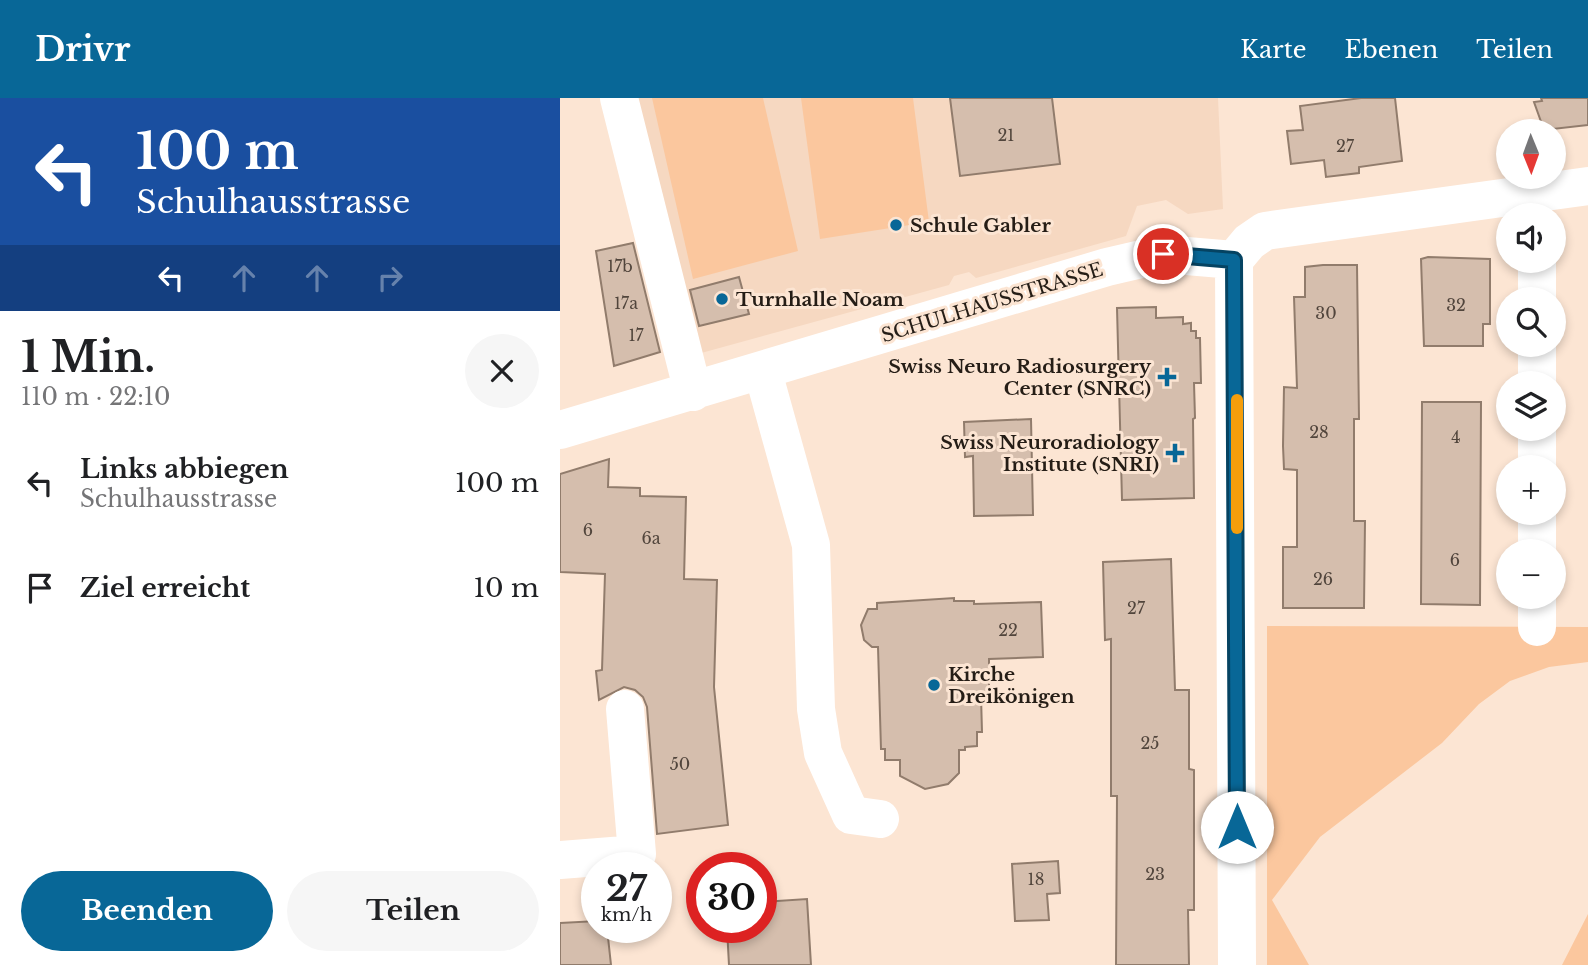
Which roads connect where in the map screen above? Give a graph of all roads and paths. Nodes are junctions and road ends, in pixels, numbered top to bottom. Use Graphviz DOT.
graph roads {
  1 [pos="620,98"];
  2 [pos="1588,186"];
  3 [pos="1540,203"];
  4 [pos="1496,208"];
  5 [pos="1234,260"];
  6 [pos="763,372"];
  7 [pos="693,392"];
  8 [pos="560,430"];
  9 [pos="625,709"];
  10 [pos="880,819"];
  11 [pos="560,860"];
  12 [pos="1237,965"];
  1 -- 7 [label="street"];
  2 -- 3 [label="street"];
  4 -- 5 [label="street"];
  5 -- 6 [label="street, SCHULHAUSSTRASSE"];
  5 -- 12 [label="street"];
  6 -- 7 [label="street, SCHULHAUSSTRASSE"];
  6 -- 10 [label="street"];
  7 -- 8 [label="street, SCHULHAUSSTRASSE"];
  9 -- 11 [label="street"];
}
